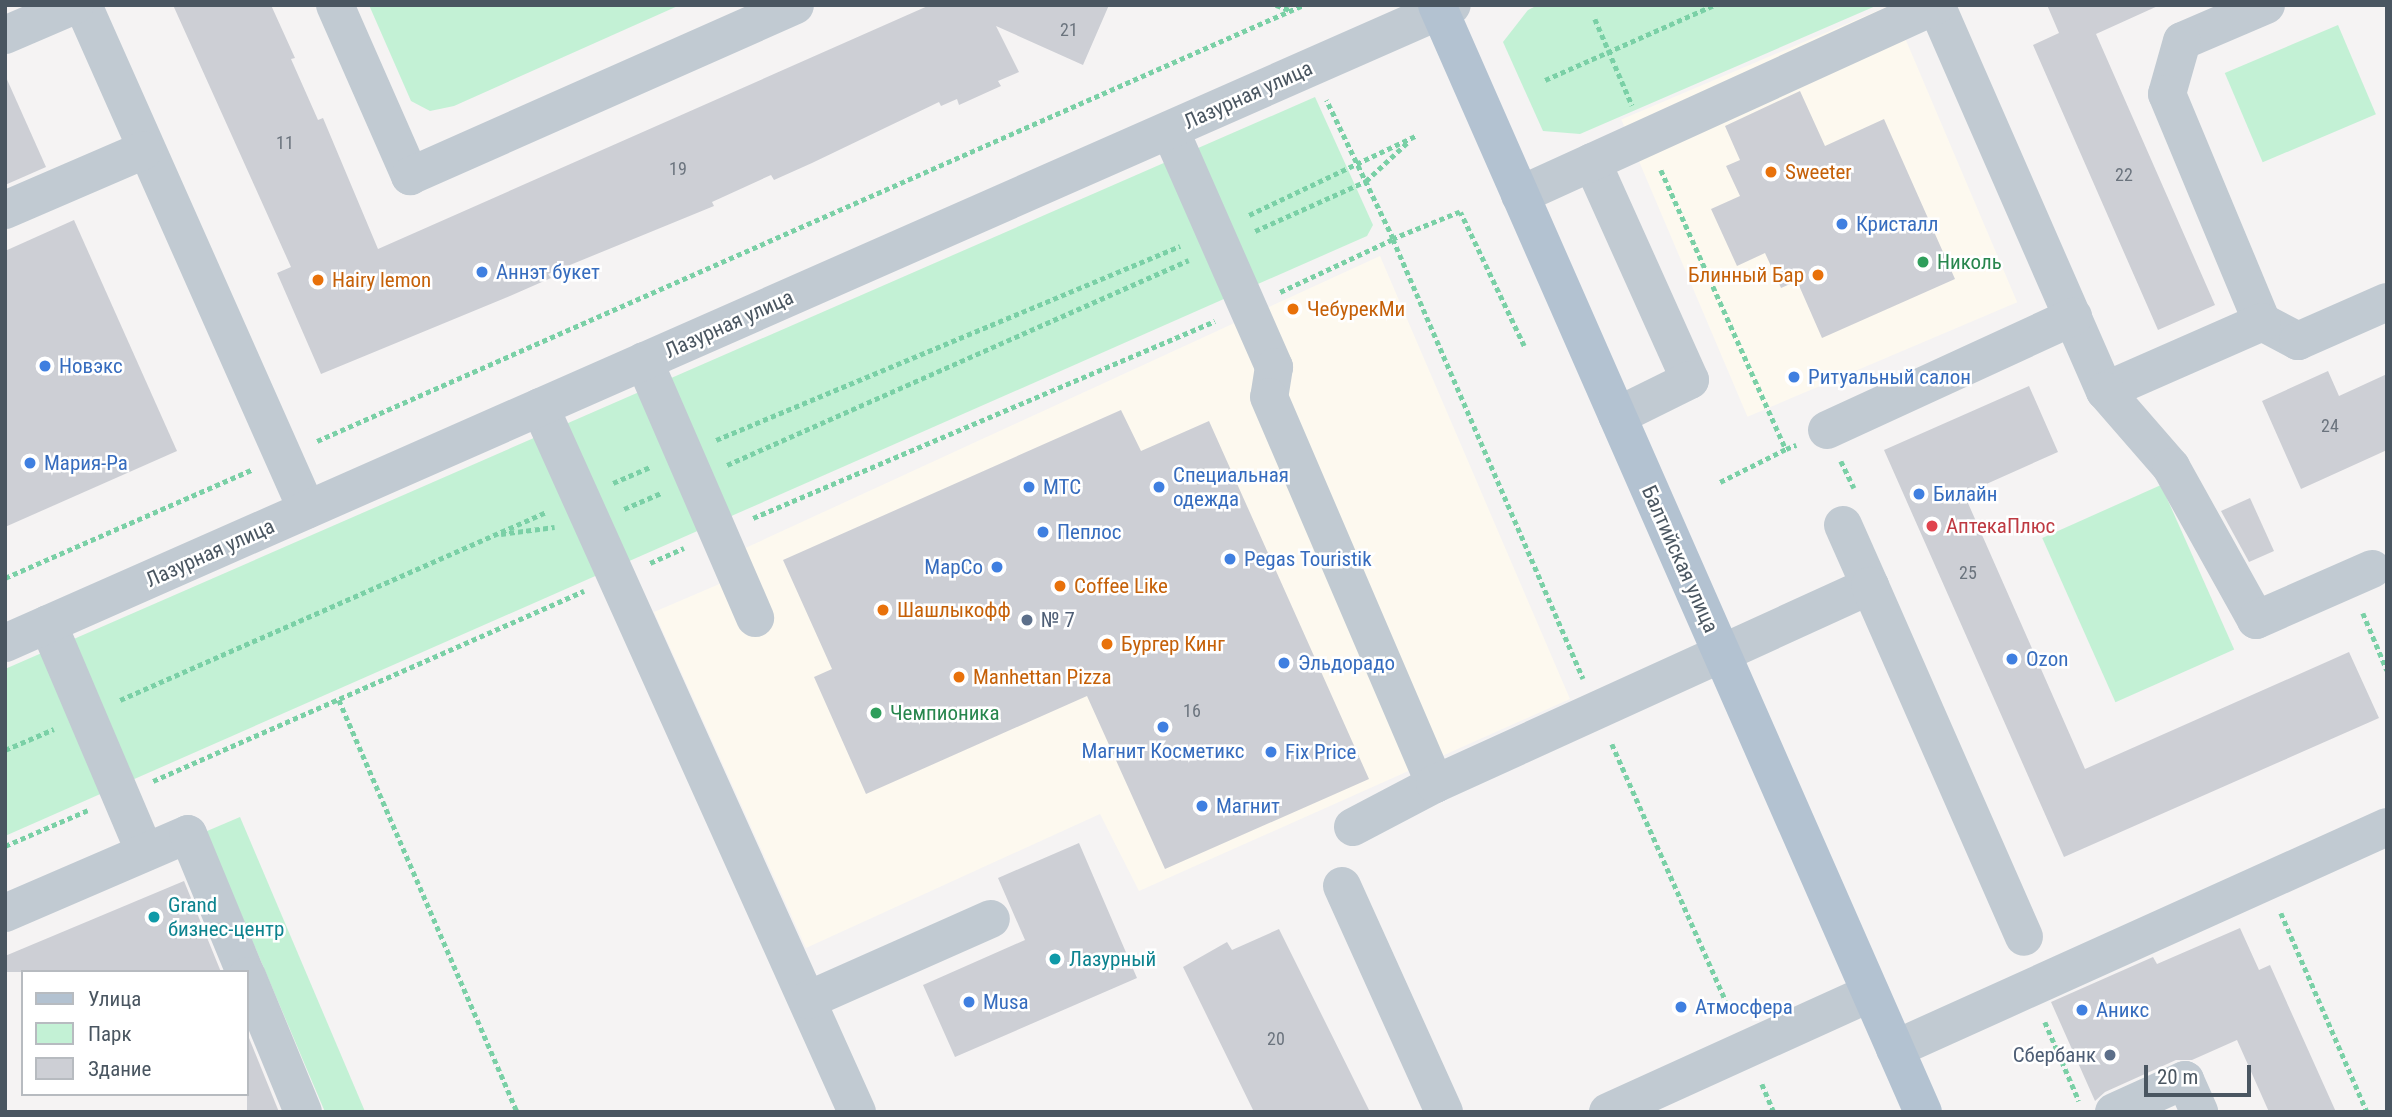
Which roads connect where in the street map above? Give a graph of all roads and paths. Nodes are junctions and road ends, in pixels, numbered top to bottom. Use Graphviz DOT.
graph roads {
  1 [pos="75,5"];
  2 [pos="83,5"];
  3 [pos="335,5"];
  4 [pos="795,5"];
  5 [pos="1276,5"];
  6 [pos="1303,5"];
  7 [pos="1714,5"];
  8 [pos="2266,5"];
  9 [pos="1937,6"];
  10 [pos="1443,7"];
  11 [pos="1290,8"];
  12 [pos="1595,19"];
  13 [pos="5,35"];
  14 [pos="1608,52"];
  15 [pos="1545,80"];
  16 [pos="1322,92"];
  17 [pos="1170,130"];
  18 [pos="1647,138"];
  19 [pos="144,150"];
  20 [pos="1592,162"];
  21 [pos="1359,164"];
  22 [pos="1366,181"];
  23 [pos="1520,195"];
  24 [pos="5,210"];
  25 [pos="1219,238"];
  26 [pos="1392,239"];
  27 [pos="2387,302"];
  28 [pos="1248,307"];
  29 [pos="2073,317"];
  30 [pos="2262,321"];
  31 [pos="1524,346"];
  32 [pos="644,362"];
  33 [pos="2105,391"];
  34 [pos="540,407"];
  35 [pos="1618,416"];
  36 [pos="1827,430"];
  37 [pos="1786,449"];
  38 [pos="284,456"];
  39 [pos="690,466"];
  40 [pos="1720,481"];
  41 [pos="307,510"];
  42 [pos="586,510"];
  43 [pos="1843,525"];
  44 [pos="719,533"];
  45 [pos="494,535"];
  46 [pos="2361,575"];
  47 [pos="5,578"];
  48 [pos="615,578"];
  49 [pos="1870,586"];
  50 [pos="755,618"];
  51 [pos="48,624"];
  52 [pos="5,643"];
  53 [pos="1721,654"];
  54 [pos="2387,670"];
  55 [pos="339,700"];
  56 [pos="86,714"];
  57 [pos="5,750"];
  58 [pos="1435,784"];
  59 [pos="121,795"];
  60 [pos="1353,827"];
  61 [pos="2387,827"];
  62 [pos="5,846"];
  63 [pos="145,852"];
  64 [pos="2267,882"];
  65 [pos="1342,886"];
  66 [pos="5,913"];
  67 [pos="991,919"];
  68 [pos="2024,937"];
  69 [pos="244,970"];
  70 [pos="248,979"];
  71 [pos="2041,984"];
  72 [pos="1870,993"];
  73 [pos="808,1000"];
  74 [pos="1895,1049"];
  75 [pos="303,1112"];
  76 [pos="517,1112"];
  77 [pos="857,1112"];
  78 [pos="1444,1112"];
  79 [pos="1608,1112"];
  80 [pos="1923,1112"];
  81 [pos="2083,1112"];
  82 [pos="2114,1112"];
  83 [pos="2199,1112"];
  84 [pos="2367,1112"];
  1 -- 13 [label="street"];
  2 -- 19 [label="street"];
  3 -- 4 [label="street"];
  5 -- 11 [label="path"];
  6 -- 11 [label="path"];
  7 -- 14 [label="path"];
  8 -- 30 [label="street"];
  9 -- 18 [label="street"];
  9 -- 29 [label="street"];
  10 -- 17 [label="street, Лазурная улица"];
  10 -- 23 [label="main road, Балтийская улица"];
  11 -- 38 [label="path"];
  12 -- 14 [label="path"];
  14 -- 15 [label="path"];
  14 -- 18 [label="path"];
  16 -- 21 [label="path"];
  17 -- 25 [label="street"];
  17 -- 32 [label="street, Лазурная улица"];
  18 -- 20 [label="street"];
  18 -- 37 [label="path"];
  19 -- 24 [label="street"];
  19 -- 38 [label="street"];
  20 -- 23 [label="street"];
  20 -- 35 [label="street"];
  21 -- 22 [label="path"];
  21 -- 22 [label="path"];
  21 -- 25 [label="path"];
  22 -- 25 [label="path"];
  22 -- 26 [label="path"];
  23 -- 35 [label="main road, Балтийская улица"];
  25 -- 28 [label="street"];
  25 -- 39 [label="path"];
  25 -- 39 [label="path"];
  26 -- 28 [label="path"];
  26 -- 31 [label="path"];
  27 -- 30 [label="street"];
  28 -- 44 [label="path"];
  28 -- 58 [label="street"];
  29 -- 33 [label="street"];
  29 -- 36 [label="street"];
  30 -- 33 [label="street"];
  32 -- 34 [label="street, Лазурная улица"];
  32 -- 39 [label="street"];
  33 -- 46 [label="street"];
  34 -- 41 [label="street, Лазурная улица"];
  34 -- 42 [label="street"];
  35 -- 53 [label="main road, Балтийская улица"];
  36 -- 37 [label="path"];
  36 -- 43 [label="path"];
  37 -- 40 [label="path"];
  38 -- 41 [label="street"];
  38 -- 47 [label="path"];
  39 -- 42 [label="path"];
  39 -- 42 [label="path"];
  39 -- 44 [label="street"];
  41 -- 51 [label="street, Лазурная улица"];
  42 -- 45 [label="path"];
  42 -- 45 [label="path"];
  42 -- 48 [label="street"];
  43 -- 49 [label="street"];
  44 -- 48 [label="path"];
  44 -- 50 [label="street"];
  45 -- 56 [label="path"];
  46 -- 54 [label="path"];
  48 -- 55 [label="path"];
  48 -- 73 [label="street"];
  49 -- 53 [label="street"];
  49 -- 68 [label="street"];
  51 -- 52 [label="street, Лазурная улица"];
  51 -- 56 [label="street"];
  53 -- 58 [label="street"];
  53 -- 72 [label="main road, Балтийская улица"];
  55 -- 59 [label="path"];
  55 -- 76 [label="path"];
  56 -- 57 [label="path"];
  56 -- 59 [label="street"];
  58 -- 60 [label="street"];
  59 -- 62 [label="path"];
  59 -- 63 [label="street"];
  61 -- 64 [label="street"];
  63 -- 66 [label="street"];
  63 -- 69 [label="street"];
  64 -- 71 [label="street"];
  64 -- 84 [label="path"];
  65 -- 78 [label="street"];
  67 -- 73 [label="street"];
  70 -- 75 [label="street"];
  71 -- 74 [label="street"];
  71 -- 81 [label="path"];
  72 -- 74 [label="main road, Балтийская улица"];
  72 -- 79 [label="street"];
  73 -- 77 [label="street"];
  74 -- 80 [label="main road, Балтийская улица"];
  82 -- 83 [label="street"];
}
